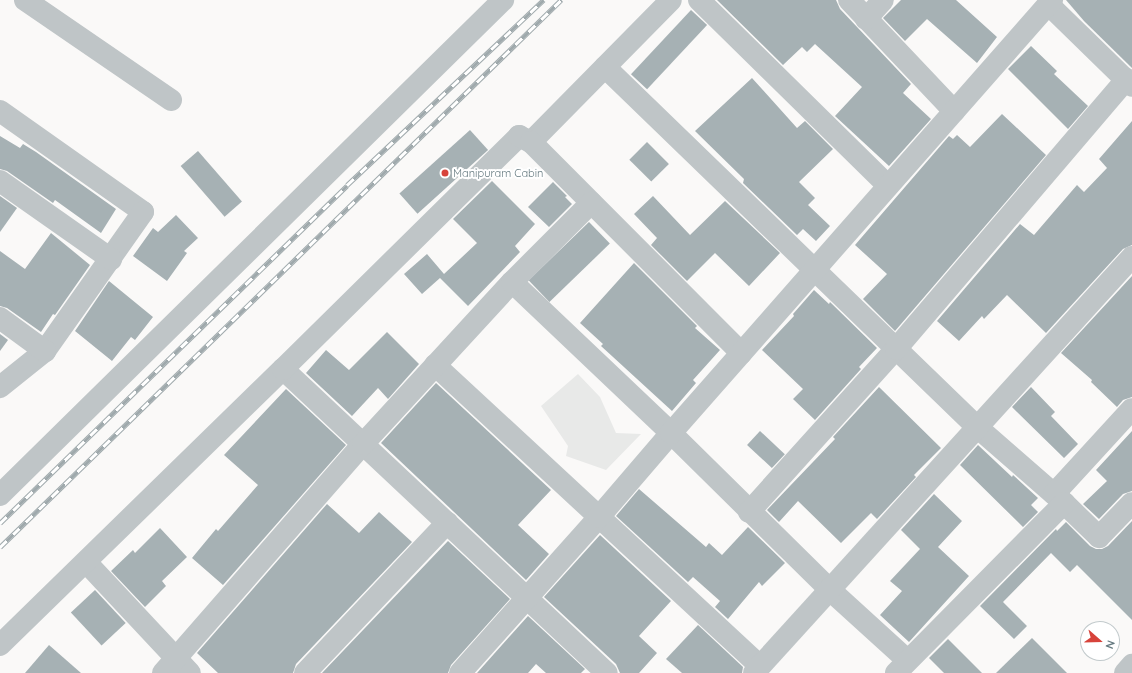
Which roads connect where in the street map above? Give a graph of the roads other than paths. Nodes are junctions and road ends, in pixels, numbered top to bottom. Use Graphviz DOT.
graph roads {
  1 [pos="25,0"];
  2 [pos="503,0"];
  3 [pos="672,0"];
  4 [pos="699,0"];
  5 [pos="849,0"];
  6 [pos="883,0"];
  7 [pos="1050,2"];
  8 [pos="866,19"];
  9 [pos="605,67"];
  10 [pos="1129,83"];
  11 [pos="171,100"];
  12 [pos="0,111"];
  13 [pos="954,111"];
  14 [pos="531,142"];
  15 [pos="0,181"];
  16 [pos="888,186"];
  17 [pos="591,203"];
  18 [pos="1132,257"];
  19 [pos="111,259"];
  20 [pos="815,270"];
  21 [pos="512,282"];
  22 [pos="0,318"];
  23 [pos="896,349"];
  24 [pos="45,351"];
  25 [pos="741,353"];
  26 [pos="435,365"];
  27 [pos="283,369"];
  28 [pos="0,387"];
  29 [pos="1132,409"];
  30 [pos="977,427"];
  31 [pos="671,433"];
  32 [pos="363,444"];
  33 [pos="0,495"];
  34 [pos="1059,499"];
  35 [pos="1132,503"];
  36 [pos="749,512"];
  37 [pos="600,517"];
  38 [pos="447,523"];
  39 [pos="86,562"];
  40 [pos="829,589"];
  41 [pos="527,598"];
  42 [pos="0,645"];
  43 [pos="1132,665"];
  44 [pos="901,667"];
  45 [pos="177,669"];
  46 [pos="757,670"];
  47 [pos="606,672"];
  48 [pos="305,673"];
  49 [pos="460,673"];
  50 [pos="1125,673"];
  1 -- 11 [label="street"];
  2 -- 33 [label="street"];
  3 -- 9 [label="street"];
  4 -- 16 [label="street"];
  5 -- 8 [label="street"];
  6 -- 8 [label="street"];
  7 -- 10 [label="street"];
  7 -- 13 [label="street"];
  8 -- 13 [label="street"];
  9 -- 14 [label="street"];
  9 -- 20 [label="street"];
  10 -- 23 [label="street"];
  12 -- 19 [label="street"];
  13 -- 16 [label="street"];
  14 -- 17 [label="street"];
  14 -- 27 [label="street"];
  15 -- 19 [label="street"];
  16 -- 20 [label="street"];
  17 -- 21 [label="street"];
  17 -- 25 [label="street"];
  18 -- 30 [label="street"];
  19 -- 24 [label="street"];
  20 -- 23 [label="street"];
  20 -- 25 [label="street"];
  21 -- 26 [label="street"];
  21 -- 31 [label="street"];
  22 -- 24 [label="street"];
  23 -- 30 [label="street"];
  23 -- 36 [label="street"];
  24 -- 28 [label="street"];
  25 -- 31 [label="street"];
  26 -- 32 [label="street"];
  26 -- 37 [label="street"];
  27 -- 32 [label="street"];
  27 -- 39 [label="street"];
  29 -- 34 [label="street"];
  30 -- 34 [label="street"];
  30 -- 40 [label="street"];
  31 -- 36 [label="street"];
  31 -- 37 [label="street"];
  32 -- 38 [label="street"];
  32 -- 45 [label="street"];
  34 -- 35 [label="street"];
  34 -- 44 [label="street"];
  36 -- 40 [label="street"];
  37 -- 41 [label="street"];
  37 -- 46 [label="street"];
  38 -- 41 [label="street"];
  38 -- 48 [label="street"];
  39 -- 42 [label="street"];
  39 -- 45 [label="street"];
  40 -- 44 [label="street"];
  40 -- 46 [label="street"];
  41 -- 47 [label="street"];
  41 -- 49 [label="street"];
  43 -- 50 [label="street"];
}
